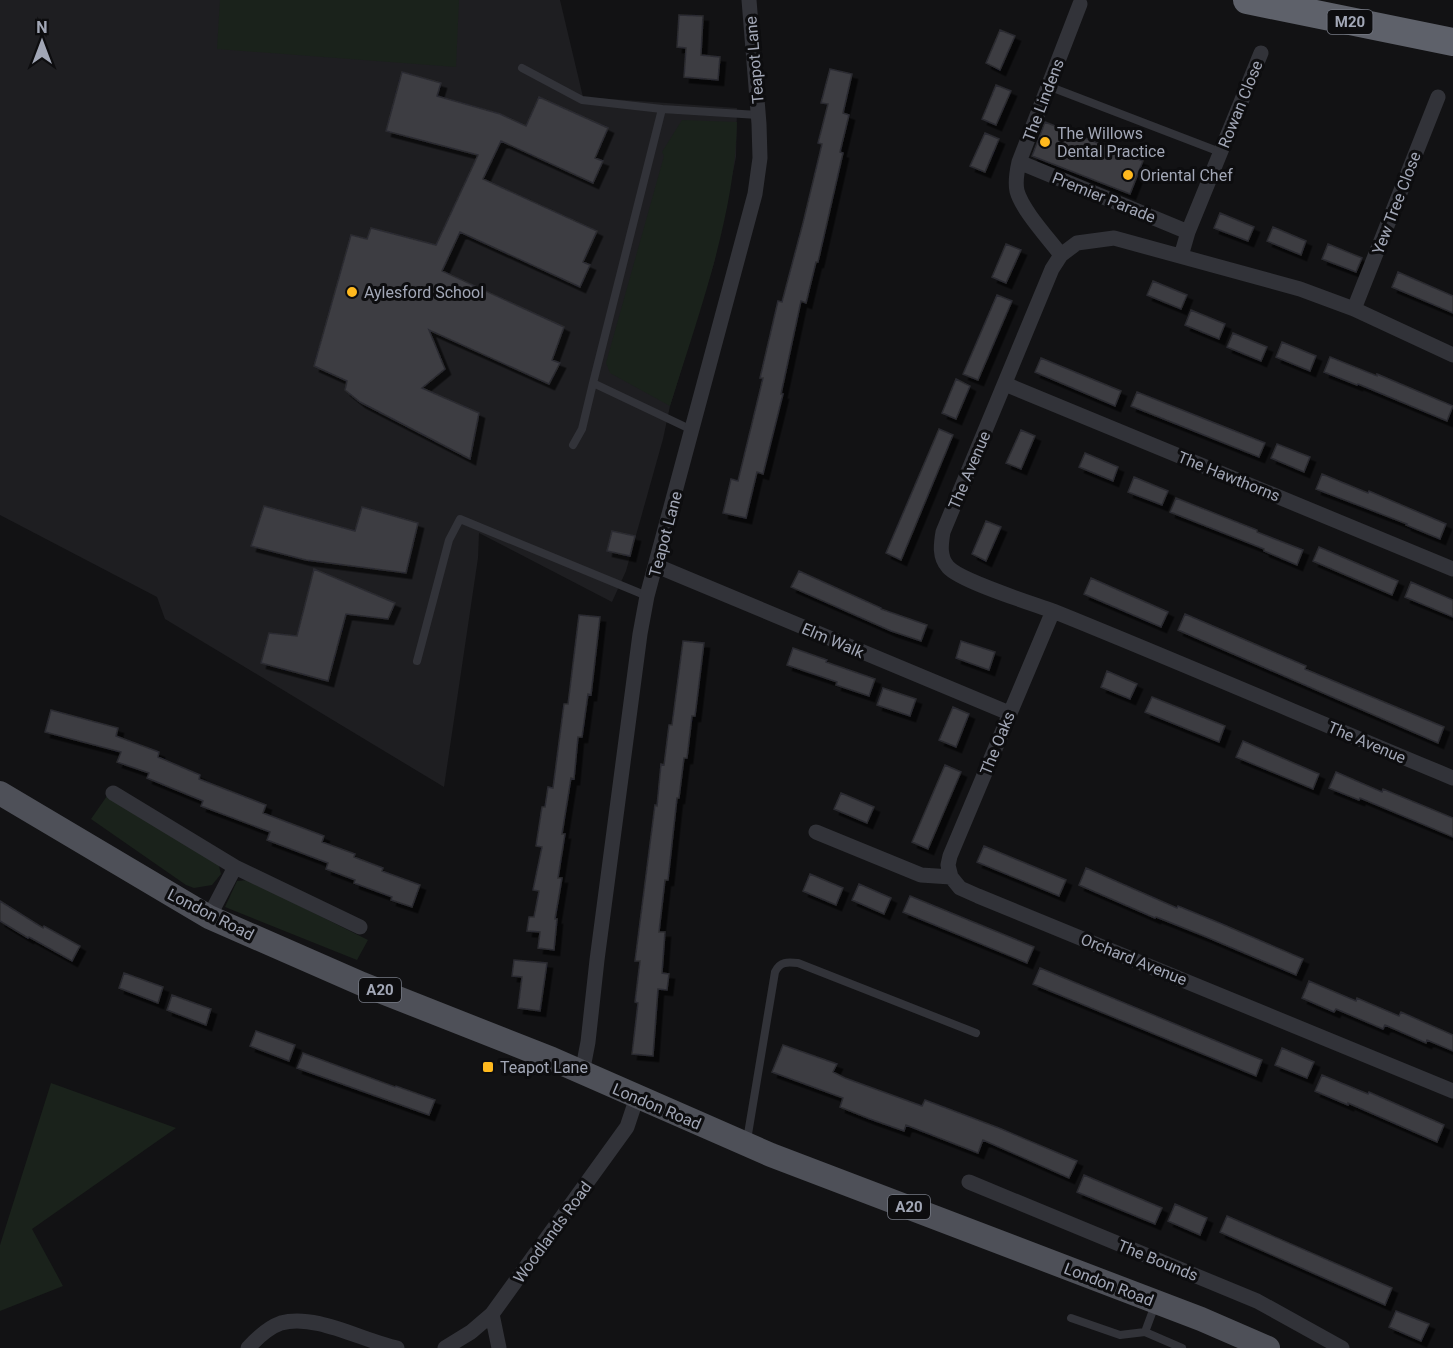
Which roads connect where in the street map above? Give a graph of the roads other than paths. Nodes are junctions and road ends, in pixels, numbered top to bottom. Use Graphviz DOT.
graph roads {
  1 [pos="749,0"];
  2 [pos="1247,0"];
  3 [pos="1080,4"];
  4 [pos="1453,42"];
  5 [pos="1261,53"];
  6 [pos="522,68"];
  7 [pos="1048,86"];
  8 [pos="1438,97"];
  9 [pos="662,109"];
  10 [pos="758,115"];
  11 [pos="1220,152"];
  12 [pos="1019,162"];
  13 [pos="1188,232"];
  14 [pos="1061,255"];
  15 [pos="1181,256"];
  16 [pos="1354,309"];
  17 [pos="1453,355"];
  18 [pos="593,383"];
  19 [pos="1005,384"];
  20 [pos="693,431"];
  21 [pos="573,445"];
  22 [pos="657,566"];
  23 [pos="1453,569"];
  24 [pos="648,596"];
  25 [pos="1053,611"];
  26 [pos="417,661"];
  27 [pos="1009,713"];
  28 [pos="1453,778"];
  29 [pos="113,793"];
  30 [pos="0,794"];
  31 [pos="816,832"];
  32 [pos="235,867"];
  33 [pos="951,877"];
  34 [pos="209,917"];
  35 [pos="360,927"];
  36 [pos="976,1033"];
  37 [pos="582,1073"];
  38 [pos="1453,1091"];
  39 [pos="637,1097"];
  40 [pos="746,1144"];
  41 [pos="969,1182"];
  42 [pos="1156,1302"];
  43 [pos="492,1314"];
  44 [pos="1071,1318"];
  45 [pos="1145,1332"];
  46 [pos="248,1348"];
  47 [pos="397,1348"];
  48 [pos="445,1348"];
  49 [pos="500,1348"];
  50 [pos="1182,1348"];
  51 [pos="1268,1348"];
  52 [pos="1342,1348"];
  1 -- 10 [label="street, Teapot Lane"];
  2 -- 4 [label="highway, M20"];
  3 -- 7 [label="street, The Lindens"];
  5 -- 11 [label="street, Rowan Close"];
  6 -- 9 [label="lane"];
  7 -- 11 [label="lane"];
  7 -- 12 [label="street, The Lindens"];
  8 -- 16 [label="street, Yew Tree Close"];
  9 -- 10 [label="lane"];
  9 -- 18 [label="lane"];
  10 -- 20 [label="street, Teapot Lane"];
  11 -- 13 [label="street, Rowan Close"];
  12 -- 13 [label="street, Premier Parade"];
  12 -- 14 [label="street, The Lindens"];
  13 -- 15 [label="street, Rowan Close"];
  14 -- 15 [label="street"];
  14 -- 19 [label="street, The Avenue"];
  15 -- 16 [label="street"];
  16 -- 17 [label="street"];
  18 -- 20 [label="lane"];
  18 -- 21 [label="lane"];
  19 -- 23 [label="street, The Hawthorns"];
  19 -- 25 [label="street, The Avenue"];
  20 -- 22 [label="street, Teapot Lane"];
  22 -- 24 [label="street, Teapot Lane"];
  22 -- 27 [label="street, Elm Walk"];
  24 -- 26 [label="lane"];
  24 -- 37 [label="street, Teapot Lane"];
  25 -- 27 [label="street, The Oaks"];
  25 -- 28 [label="street, The Avenue"];
  27 -- 33 [label="street, The Oaks"];
  29 -- 32 [label="street"];
  30 -- 34 [label="main road, London Road / A20"];
  31 -- 33 [label="street"];
  32 -- 34 [label="street"];
  32 -- 35 [label="street"];
  33 -- 38 [label="street, Orchard Avenue"];
  34 -- 37 [label="main road, London Road / A20"];
  36 -- 40 [label="lane"];
  37 -- 39 [label="main road, London Road / A20"];
  39 -- 40 [label="main road, London Road / A20"];
  39 -- 43 [label="street, Woodlands Road"];
  40 -- 42 [label="main road, London Road / A20"];
  41 -- 52 [label="street, The Bounds"];
  42 -- 45 [label="lane"];
  42 -- 51 [label="main road, London Road / A20"];
  43 -- 48 [label="street, Woodlands Road"];
  43 -- 49 [label="street"];
  44 -- 45 [label="lane"];
  45 -- 50 [label="lane"];
  46 -- 47 [label="street"];
}
